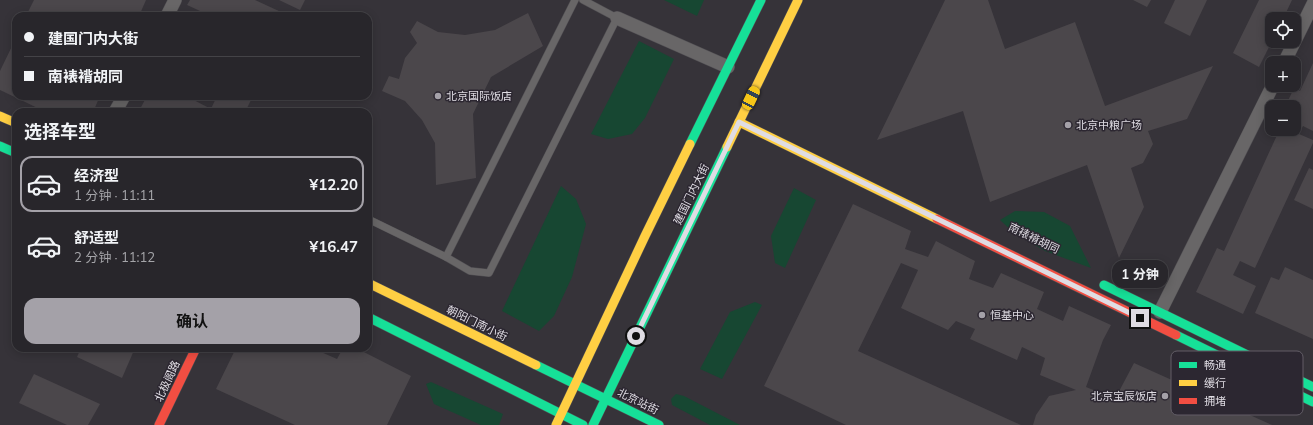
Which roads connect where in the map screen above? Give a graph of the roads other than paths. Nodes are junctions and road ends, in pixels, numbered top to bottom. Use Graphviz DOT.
graph roads {
  1 [pos="175,0"];
  2 [pos="575,0"];
  3 [pos="583,0"];
  4 [pos="761,0"];
  5 [pos="798,0"];
  6 [pos="1313,4"];
  7 [pos="169,12"];
  8 [pos="617,18"];
  9 [pos="1287,56"];
  10 [pos="728,67"];
  11 [pos="1270,92"];
  12 [pos="0,116"];
  13 [pos="12,121"];
  14 [pos="739,122"];
  15 [pos="0,146"];
  16 [pos="12,151"];
  17 [pos="372,221"];
  18 [pos="446,257"];
  19 [pos="1096,281"];
  20 [pos="372,285"];
  21 [pos="1160,312"];
  22 [pos="372,319"];
  23 [pos="1209,351"];
  24 [pos="1240,351"];
  25 [pos="194,352"];
  26 [pos="1303,382"];
  27 [pos="575,384"];
  28 [pos="1313,387"];
  29 [pos="1303,397"];
  30 [pos="606,399"];
  31 [pos="1313,402"];
  32 [pos="561,414"];
  33 [pos="159,425"];
  34 [pos="556,425"];
  35 [pos="583,425"];
  36 [pos="593,425"];
  37 [pos="659,425"];
  1 -- 7 [label="street"];
  2 -- 18 [label="lane"];
  3 -- 8 [label="lane"];
  4 -- 10 [label="main road, 建国门内大街"];
  5 -- 14 [label="main road, 建国门内大街"];
  6 -- 9 [label="street"];
  8 -- 10 [label="street"];
  8 -- 18 [label="lane"];
  10 -- 27 [label="main road, 建国门内大街"];
  11 -- 21 [label="street"];
  12 -- 13 [label="main road"];
  14 -- 23 [label="main road"];
  14 -- 30 [label="main road, 建国门内大街"];
  15 -- 16 [label="main road"];
  17 -- 18 [label="lane"];
  19 -- 21 [label="main road"];
  20 -- 27 [label="main road, 朝阳门南小街"];
  21 -- 24 [label="main road"];
  22 -- 32 [label="main road"];
  25 -- 33 [label="main road, 北极阁路"];
  26 -- 28 [label="main road"];
  27 -- 30 [label="main road, 朝阳门南小街"];
  27 -- 32 [label="main road, 建国门内大街"];
  29 -- 31 [label="main road"];
  30 -- 36 [label="main road, 建国门内大街"];
  30 -- 37 [label="main road, 北京站街"];
  32 -- 34 [label="main road"];
  32 -- 35 [label="main road"];
}
